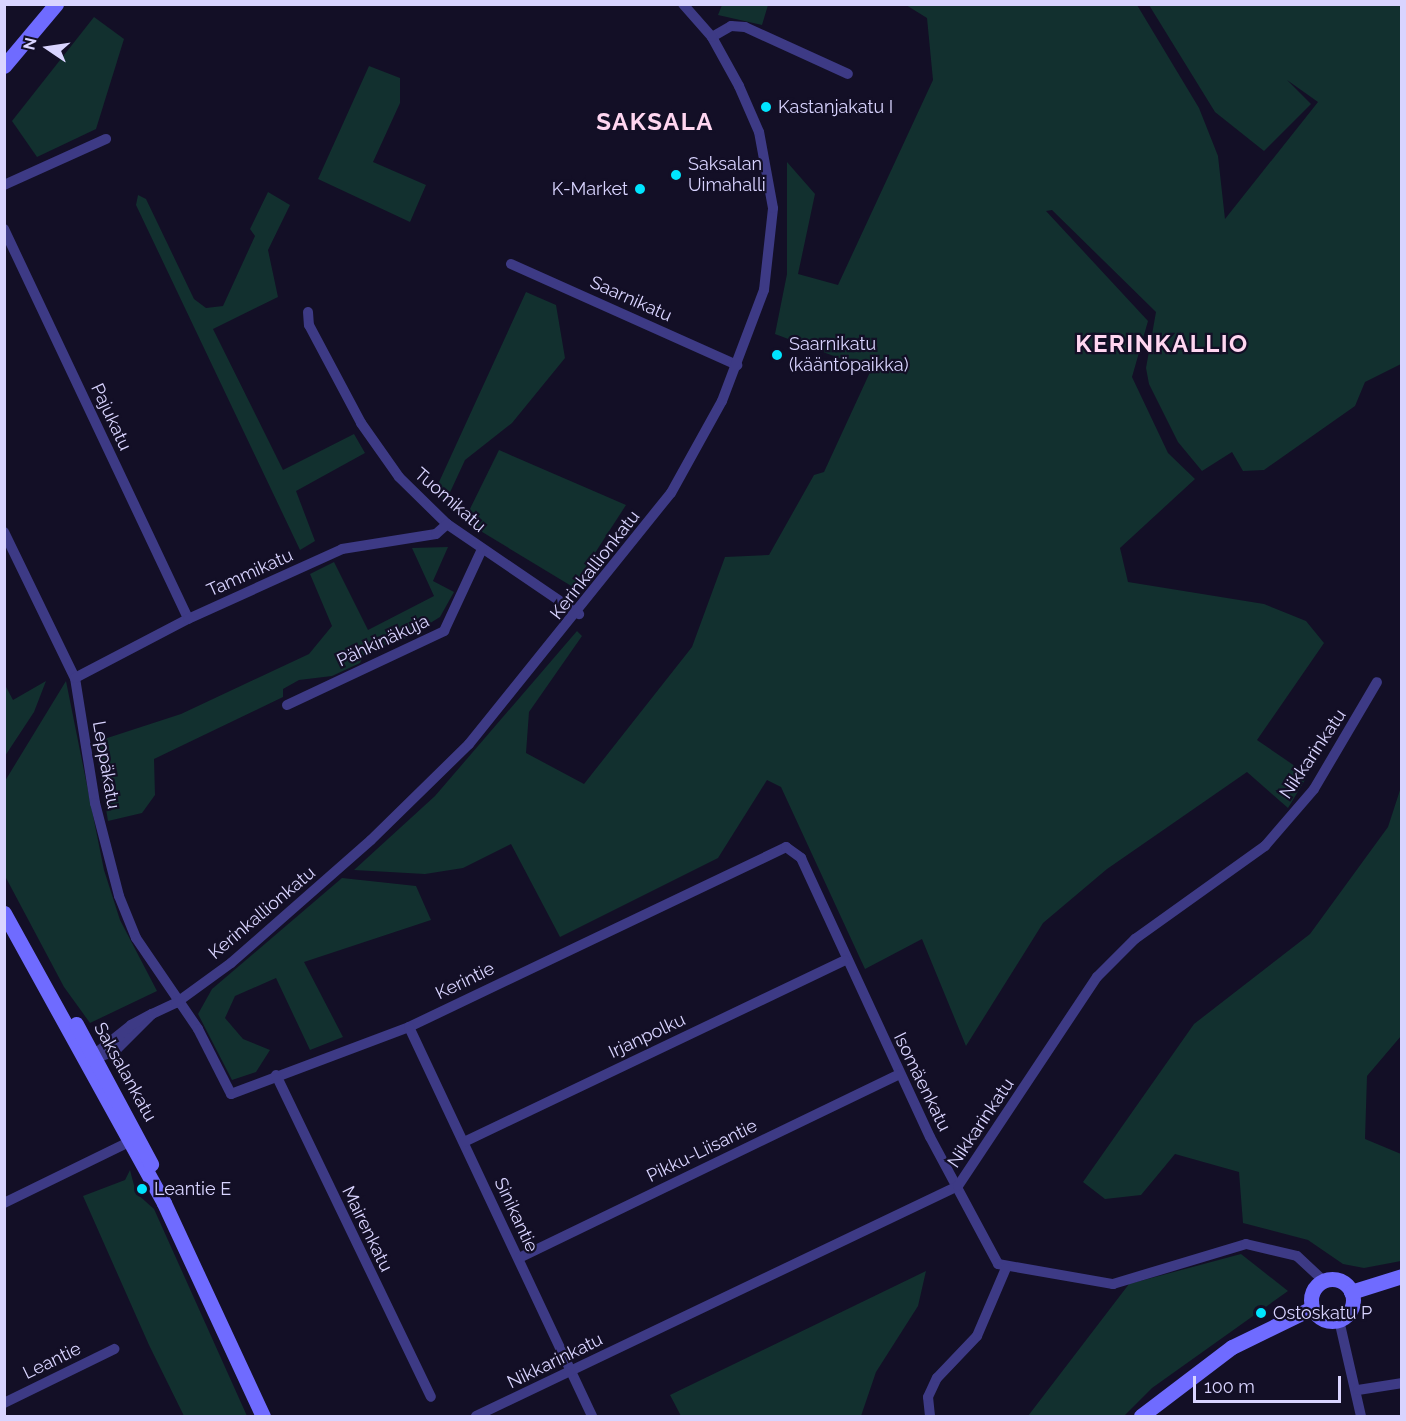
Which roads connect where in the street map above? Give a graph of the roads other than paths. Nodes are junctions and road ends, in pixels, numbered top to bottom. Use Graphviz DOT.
graph roads {
  1 [pos="56,4"];
  2 [pos="683,4"];
  3 [pos="712,37"];
  4 [pos="4,66"];
  5 [pos="848,74"];
  6 [pos="106,139"];
  7 [pos="4,184"];
  8 [pos="4,229"];
  9 [pos="511,264"];
  10 [pos="308,312"];
  11 [pos="737,365"];
  12 [pos="447,524"];
  13 [pos="4,532"];
  14 [pos="482,549"];
  15 [pos="579,614"];
  16 [pos="188,619"];
  17 [pos="75,678"];
  18 [pos="1377,682"];
  19 [pos="287,705"];
  20 [pos="801,858"];
  21 [pos="4,913"];
  22 [pos="845,960"];
  23 [pos="176,1003"];
  24 [pos="408,1028"];
  25 [pos="92,1058"];
  26 [pos="900,1074"];
  27 [pos="276,1075"];
  28 [pos="129,1142"];
  29 [pos="464,1142"];
  30 [pos="958,1186"];
  31 [pos="4,1203"];
  32 [pos="164,1203"];
  33 [pos="519,1258"];
  34 [pos="1006,1268"];
  35 [pos="1401,1276"];
  36 [pos="1323,1280"];
  37 [pos="1352,1292"];
  38 [pos="1312,1308"];
  39 [pos="1339,1320"];
  40 [pos="114,1349"];
  41 [pos="571,1372"];
  42 [pos="1401,1383"];
  43 [pos="1358,1390"];
  44 [pos="431,1397"];
  45 [pos="4,1403"];
  46 [pos="263,1416"];
  47 [pos="476,1416"];
  48 [pos="592,1416"];
  49 [pos="930,1416"];
  50 [pos="1140,1416"];
  51 [pos="1361,1416"];
  1 -- 4 [label="main road"];
  2 -- 3 [label="street, Kerinkallionkatu"];
  3 -- 5 [label="street"];
  3 -- 11 [label="street, Kerinkallionkatu"];
  6 -- 7 [label="street"];
  8 -- 16 [label="street, Pajukatu"];
  9 -- 11 [label="street, Saarnikatu"];
  10 -- 12 [label="street, Tuomikatu"];
  11 -- 15 [label="street, Kerinkallionkatu"];
  12 -- 14 [label="street, Tuomikatu"];
  12 -- 16 [label="street, Tammikatu"];
  13 -- 17 [label="street, Leppäkatu"];
  14 -- 15 [label="street, Tuomikatu"];
  14 -- 19 [label="street, Pähkinäkuja"];
  15 -- 23 [label="street, Kerinkallionkatu"];
  16 -- 17 [label="street, Tammikatu"];
  17 -- 23 [label="street, Leppäkatu"];
  18 -- 30 [label="street, Nikkarinkatu"];
  20 -- 22 [label="street, Isomäenkatu"];
  20 -- 24 [label="street, Kerintie"];
  21 -- 25 [label="main road, Saksalankatu"];
  22 -- 26 [label="street, Isomäenkatu"];
  22 -- 29 [label="street, Irjanpolku"];
  23 -- 25 [label="street, Kerinkallionkatu"];
  23 -- 27 [label="street, Kerintie"];
  24 -- 27 [label="street, Kerintie"];
  24 -- 29 [label="street, Sinikantie"];
  25 -- 28 [label="main road, Saksalankatu"];
  25 -- 32 [label="main road, Saksalankatu"];
  26 -- 30 [label="street, Isomäenkatu"];
  26 -- 33 [label="street, Pikku-Liisantie"];
  27 -- 44 [label="street, Mairenkatu"];
  28 -- 31 [label="street"];
  28 -- 32 [label="main road, Saksalankatu"];
  29 -- 33 [label="street, Sinikantie"];
  30 -- 34 [label="street, Isomäenkatu"];
  30 -- 41 [label="street, Nikkarinkatu"];
  32 -- 46 [label="main road, Saksalankatu"];
  33 -- 41 [label="street, Sinikantie"];
  34 -- 36 [label="street"];
  34 -- 49 [label="street"];
  35 -- 37 [label="main road"];
  36 -- 37 [label="main road"];
  36 -- 38 [label="main road"];
  37 -- 39 [label="main road"];
  38 -- 39 [label="main road"];
  38 -- 50 [label="main road"];
  39 -- 43 [label="street"];
  40 -- 45 [label="street, Leantie"];
  41 -- 47 [label="street, Nikkarinkatu"];
  41 -- 48 [label="street, Sinikantie"];
  42 -- 43 [label="street"];
  43 -- 51 [label="street"];
}
